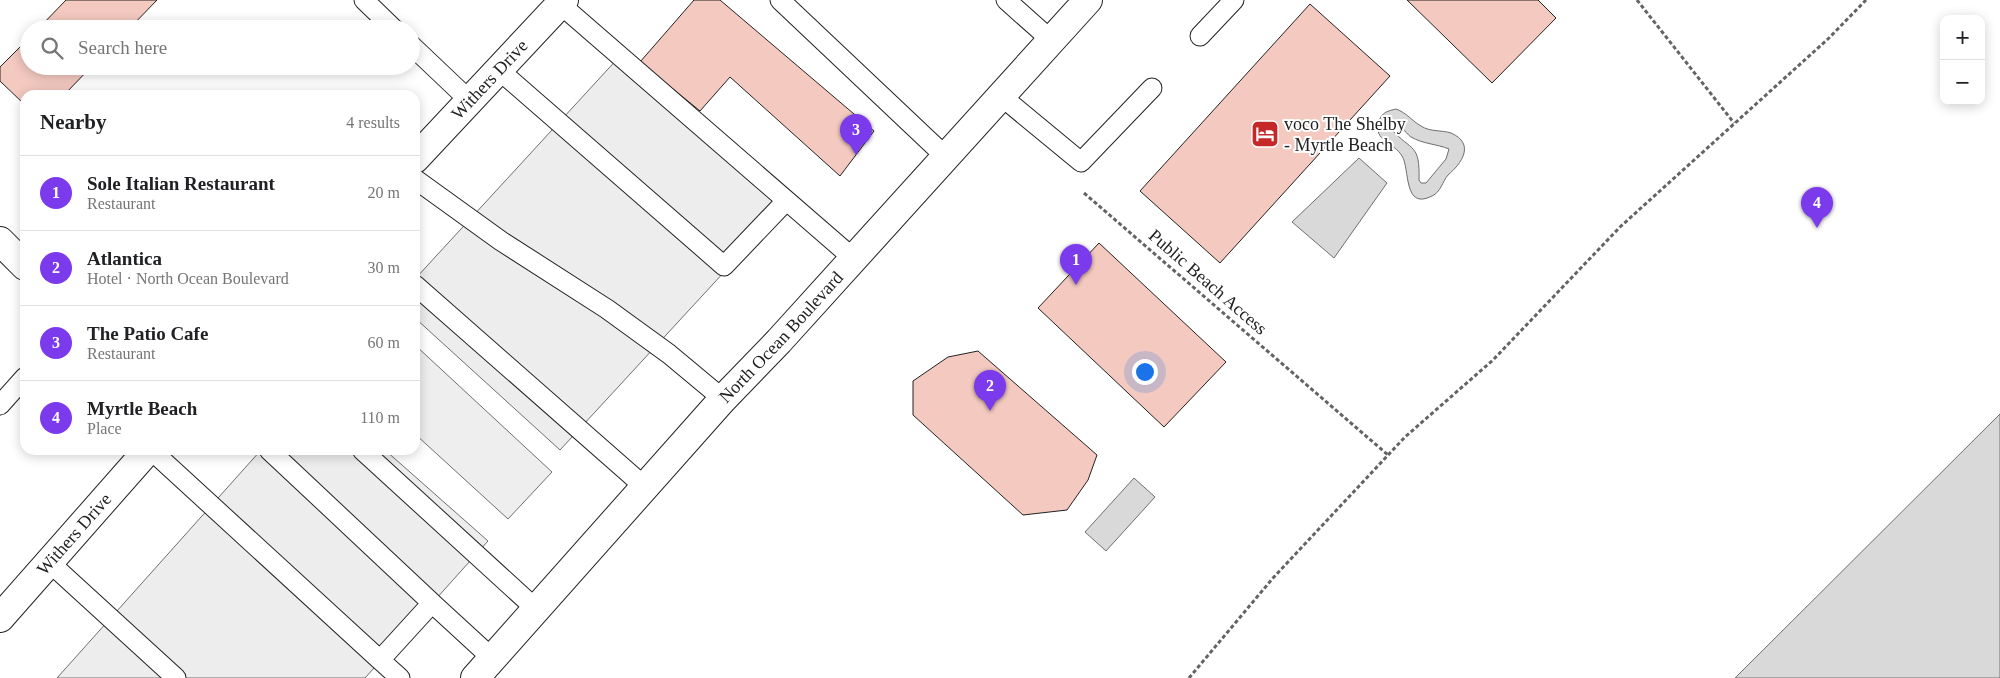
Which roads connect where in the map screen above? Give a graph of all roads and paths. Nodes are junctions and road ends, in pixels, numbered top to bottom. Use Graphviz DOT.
graph roads {
  1 [pos="364,0"];
  2 [pos="780,0"];
  3 [pos="1006,0"];
  4 [pos="1088,0"];
  5 [pos="1234,0"];
  6 [pos="1637,0"];
  7 [pos="1866,0"];
  8 [pos="562,2"];
  9 [pos="385,20"];
  10 [pos="1200,36"];
  11 [pos="1051,40"];
  12 [pos="420,54"];
  13 [pos="499,70"];
  14 [pos="1152,88"];
  15 [pos="1001,96"];
  16 [pos="470,101"];
  17 [pos="1734,124"];
  18 [pos="420,154"];
  19 [pos="946,157"];
  20 [pos="420,183"];
  21 [pos="1079,189"];
  22 [pos="786,200"];
  23 [pos="0,241"];
  24 [pos="854,260"];
  25 [pos="20,261"];
  26 [pos="420,289"];
  27 [pos="20,383"];
  28 [pos="723,399"];
  29 [pos="0,405"];
  30 [pos="145,455"];
  31 [pos="155,455"];
  32 [pos="274,455"];
  33 [pos="367,455"];
  34 [pos="1388,455"];
  35 [pos="646,488"];
  36 [pos="49,562"];
  37 [pos="432,603"];
  38 [pos="536,610"];
  39 [pos="0,618"];
  40 [pos="380,660"];
  41 [pos="484,668"];
  42 [pos="176,678"];
  43 [pos="400,678"];
  44 [pos="1189,678"];
  1 -- 9 [label="lane"];
  2 -- 19 [label="lane"];
  3 -- 11 [label="lane"];
  4 -- 11 [label="main road, North Ocean Boulevard"];
  5 -- 10 [label="lane"];
  6 -- 17 [label="path"];
  7 -- 17 [label="path"];
  8 -- 13 [label="main road, Withers Drive"];
  8 -- 22 [label="lane"];
  11 -- 15 [label="main road, North Ocean Boulevard"];
  12 -- 16 [label="lane"];
  13 -- 16 [label="main road, Withers Drive"];
  13 -- 22 [label="lane"];
  14 -- 15 [label="lane"];
  15 -- 19 [label="main road, North Ocean Boulevard"];
  16 -- 18 [label="main road, Withers Drive"];
  17 -- 34 [label="path"];
  19 -- 24 [label="main road, North Ocean Boulevard"];
  20 -- 28 [label="lane"];
  21 -- 34 [label="path, Public Beach Access"];
  22 -- 24 [label="lane"];
  23 -- 25 [label="main road"];
  24 -- 28 [label="main road, North Ocean Boulevard"];
  26 -- 35 [label="lane"];
  27 -- 29 [label="lane"];
  28 -- 35 [label="main road, North Ocean Boulevard"];
  30 -- 36 [label="main road, Withers Drive"];
  31 -- 40 [label="lane"];
  32 -- 37 [label="lane"];
  33 -- 38 [label="lane"];
  34 -- 44 [label="path"];
  35 -- 38 [label="main road, North Ocean Boulevard"];
  36 -- 39 [label="main road, Withers Drive"];
  36 -- 42 [label="lane"];
  37 -- 40 [label="lane"];
  37 -- 41 [label="lane"];
  38 -- 41 [label="main road, North Ocean Boulevard"];
  40 -- 43 [label="lane"];
}
